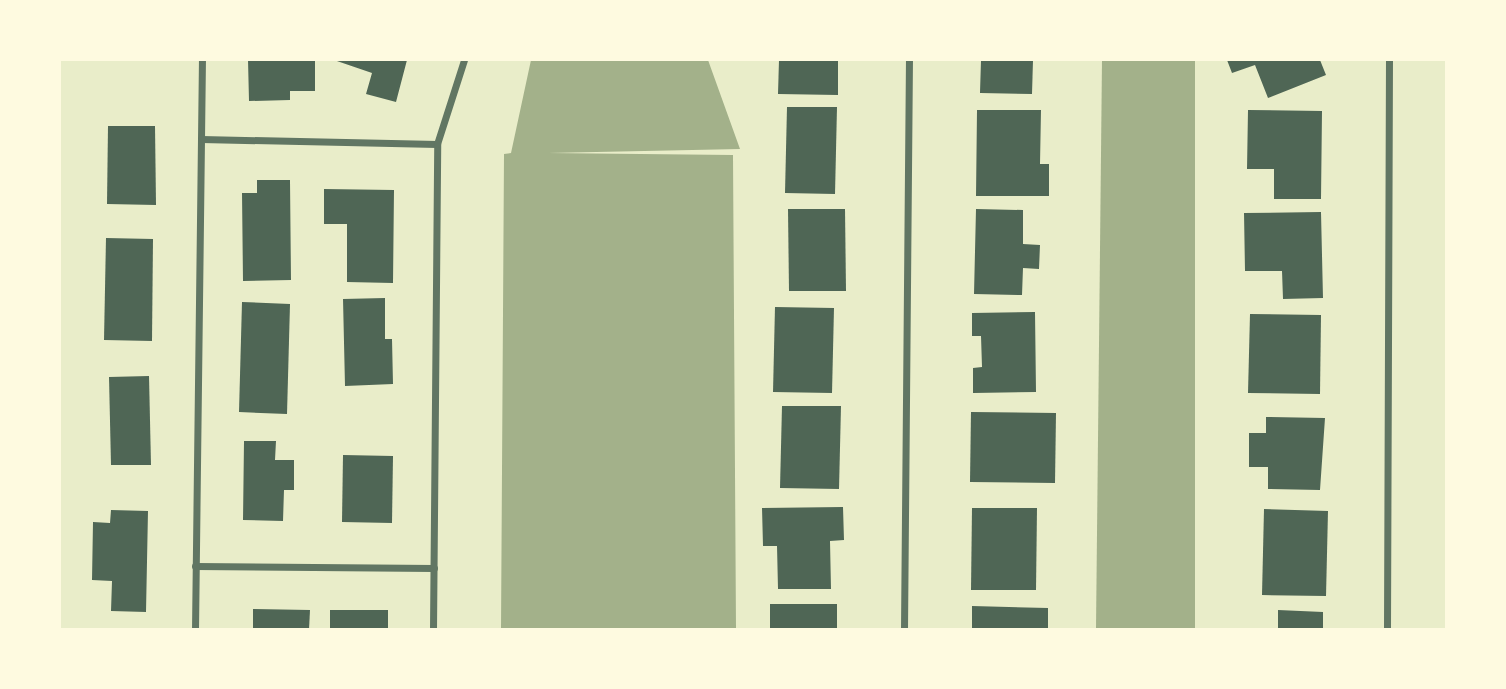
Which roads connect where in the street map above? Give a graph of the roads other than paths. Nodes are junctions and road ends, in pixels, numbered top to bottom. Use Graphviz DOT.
graph roads {
  1 [pos="202,60"];
  2 [pos="464,60"];
  3 [pos="909,60"];
  4 [pos="1389,60"];
  5 [pos="201,138"];
  6 [pos="437,144"];
  7 [pos="195,566"];
  8 [pos="433,568"];
  9 [pos="195,629"];
  10 [pos="433,629"];
  11 [pos="904,629"];
  12 [pos="1387,629"];
  1 -- 5 [label="street"];
  2 -- 6 [label="street"];
  3 -- 11 [label="street"];
  4 -- 12 [label="street"];
  5 -- 6 [label="street"];
  5 -- 7 [label="street"];
  6 -- 8 [label="street"];
  7 -- 8 [label="street"];
  7 -- 9 [label="street"];
  8 -- 10 [label="street"];
}
